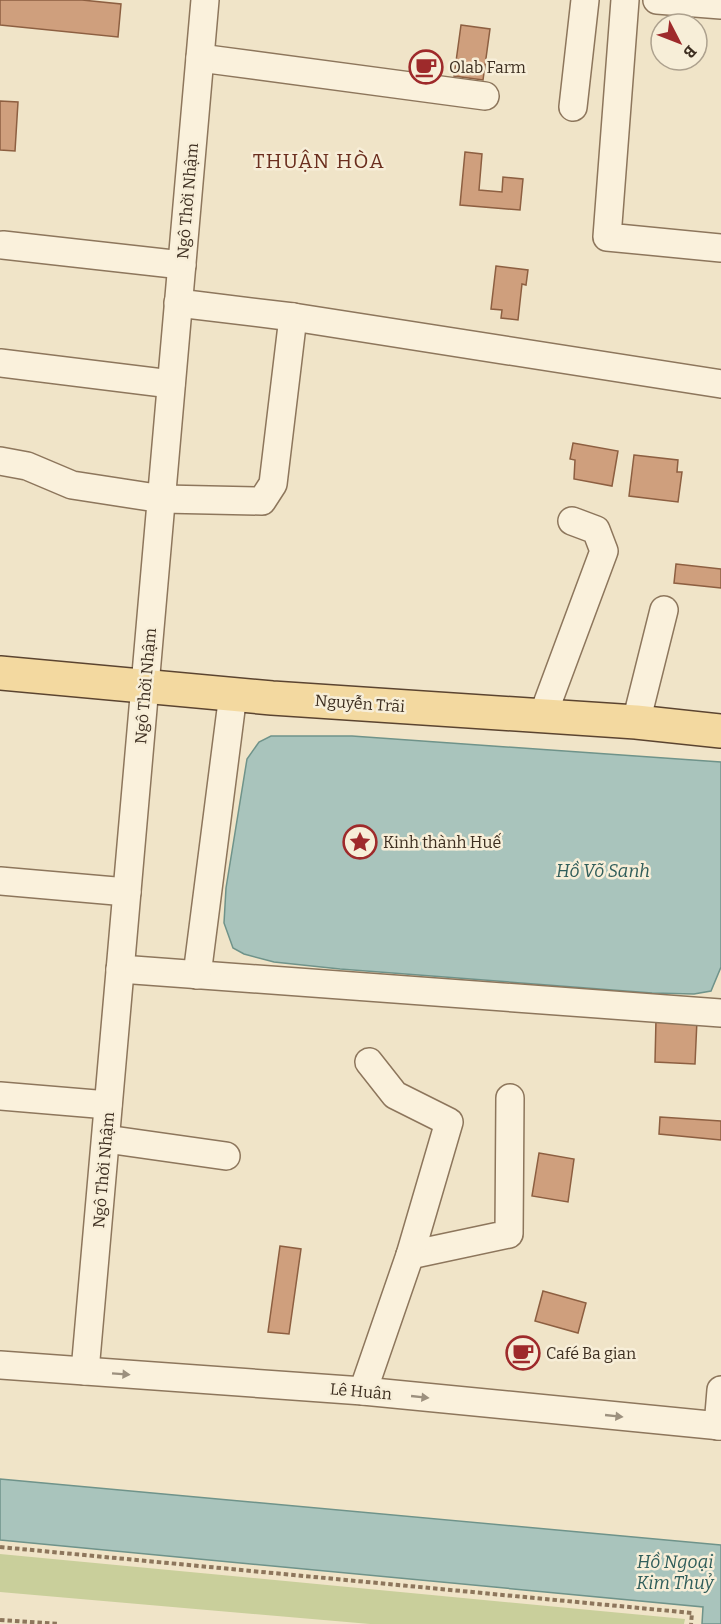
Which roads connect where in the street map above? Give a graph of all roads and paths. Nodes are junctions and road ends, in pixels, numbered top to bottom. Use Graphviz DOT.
graph roads {
  1 [pos="205,0"];
  2 [pos="585,0"];
  3 [pos="625,0"];
  4 [pos="657,0"];
  5 [pos="721,5"];
  6 [pos="200,58"];
  7 [pos="485,96"];
  8 [pos="573,108"];
  9 [pos="3,245"];
  10 [pos="721,248"];
  11 [pos="182,265"];
  12 [pos="178,303"];
  13 [pos="293,317"];
  14 [pos="0,363"];
  15 [pos="171,384"];
  16 [pos="721,384"];
  17 [pos="0,461"];
  18 [pos="163,499"];
  19 [pos="572,521"];
  20 [pos="664,610"];
  21 [pos="0,674"];
  22 [pos="145,684"];
  23 [pos="233,694"];
  24 [pos="543,715"];
  25 [pos="636,722"];
  26 [pos="721,731"];
  27 [pos="0,882"];
  28 [pos="127,892"];
  29 [pos="120,969"];
  30 [pos="197,975"];
  31 [pos="721,1013"];
  32 [pos="369,1062"];
  33 [pos="0,1096"];
  34 [pos="510,1098"];
  35 [pos="108,1105"];
  36 [pos="106,1139"];
  37 [pos="226,1156"];
  38 [pos="410,1255"];
  39 [pos="0,1365"];
  40 [pos="85,1371"];
  41 [pos="721,1390"];
  42 [pos="363,1391"];
  43 [pos="719,1426"];
  44 [pos="0,1547"];
  45 [pos="0,1620"];
  46 [pos="53,1624"];
  47 [pos="59,1624"];
  48 [pos="691,1624"];
  1 -- 6 [label="street, Ngô Thời Nhậm"];
  2 -- 8 [label="street"];
  3 -- 10 [label="street"];
  4 -- 5 [label="street"];
  6 -- 7 [label="street"];
  6 -- 11 [label="street, Ngô Thời Nhậm"];
  9 -- 11 [label="street"];
  11 -- 12 [label="street, Ngô Thời Nhậm"];
  12 -- 13 [label="street"];
  12 -- 15 [label="street, Ngô Thời Nhậm"];
  13 -- 16 [label="street"];
  13 -- 18 [label="street"];
  14 -- 15 [label="street"];
  15 -- 18 [label="street, Ngô Thời Nhậm"];
  17 -- 18 [label="street"];
  18 -- 22 [label="street, Ngô Thời Nhậm"];
  19 -- 24 [label="street"];
  20 -- 25 [label="street"];
  21 -- 22 [label="main road, Nguyễn Trãi"];
  22 -- 23 [label="main road, Nguyễn Trãi"];
  22 -- 28 [label="street, Ngô Thời Nhậm"];
  23 -- 24 [label="main road, Nguyễn Trãi"];
  23 -- 30 [label="street"];
  24 -- 25 [label="main road, Nguyễn Trãi"];
  25 -- 26 [label="main road, Nguyễn Trãi"];
  27 -- 28 [label="street"];
  28 -- 29 [label="street, Ngô Thời Nhậm"];
  29 -- 30 [label="street"];
  29 -- 35 [label="street, Ngô Thời Nhậm"];
  30 -- 31 [label="street"];
  32 -- 38 [label="street"];
  33 -- 35 [label="street"];
  34 -- 38 [label="street"];
  35 -- 36 [label="street, Ngô Thời Nhậm"];
  36 -- 37 [label="street"];
  36 -- 40 [label="street, Ngô Thời Nhậm"];
  38 -- 42 [label="street"];
  39 -- 40 [label="street, Lê Huân"];
  40 -- 42 [label="street, Lê Huân, one-way"];
  41 -- 43 [label="street"];
  42 -- 43 [label="street, Lê Huân, one-way"];
  44 -- 48 [label="path"];
  45 -- 46 [label="path"];
  46 -- 47 [label="path"];
}
